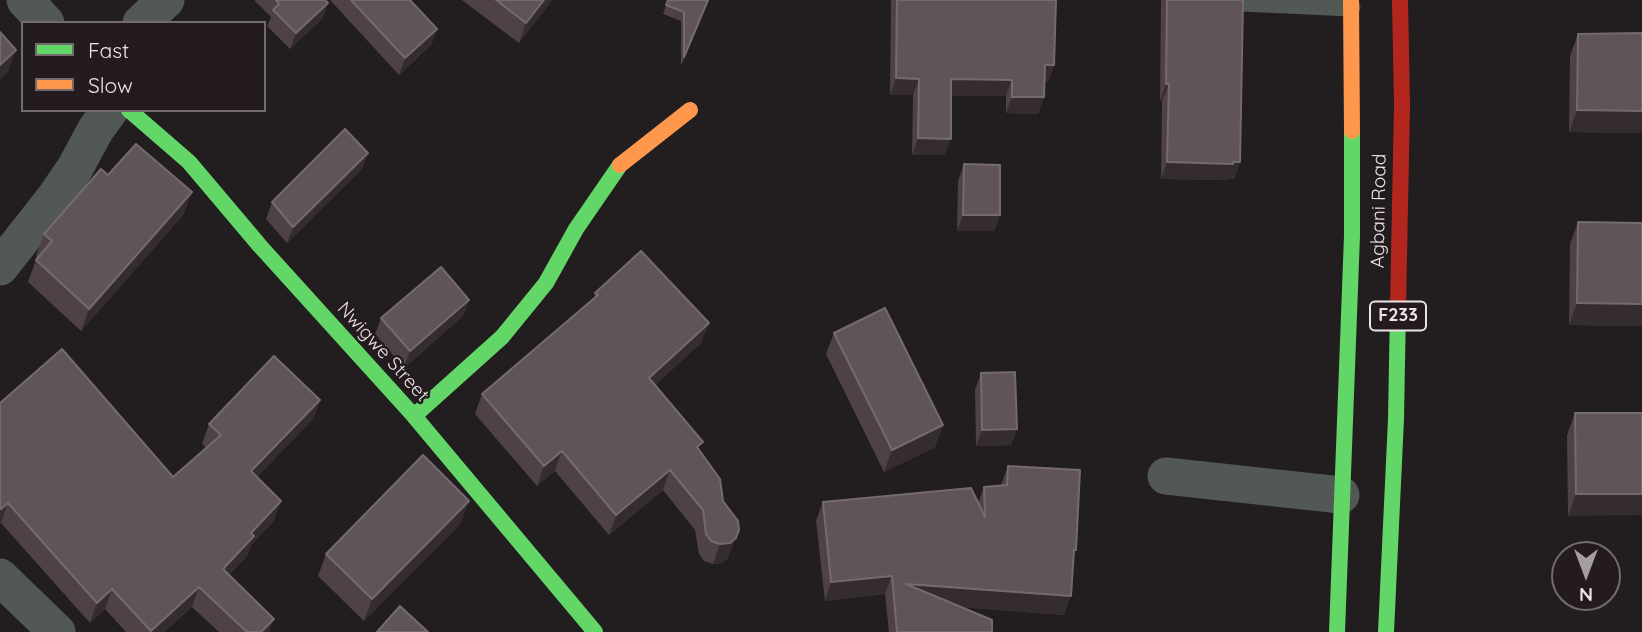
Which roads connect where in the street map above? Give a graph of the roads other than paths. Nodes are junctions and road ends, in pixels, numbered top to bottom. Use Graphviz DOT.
graph roads {
  1 [pos="25,0"];
  2 [pos="166,0"];
  3 [pos="1198,0"];
  4 [pos="1401,0"];
  5 [pos="1351,4"];
  6 [pos="44,21"];
  7 [pos="143,21"];
  8 [pos="690,110"];
  9 [pos="109,112"];
  10 [pos="131,112"];
  11 [pos="0,267"];
  12 [pos="414,416"];
  13 [pos="1166,476"];
  14 [pos="1341,495"];
  15 [pos="0,577"];
  16 [pos="57,632"];
  17 [pos="595,632"];
  18 [pos="1337,632"];
  19 [pos="1386,632"];
  1 -- 6 [label="street"];
  2 -- 7 [label="street"];
  3 -- 5 [label="lane"];
  4 -- 19 [label="main road, Agbani Road / F233"];
  5 -- 14 [label="main road, Agbani Road / F233"];
  8 -- 12 [label="main road"];
  9 -- 11 [label="street"];
  10 -- 12 [label="main road, Nwigwe Street"];
  12 -- 17 [label="main road, Nwigwe Street"];
  13 -- 14 [label="street"];
  14 -- 18 [label="main road, Agbani Road / F233"];
  15 -- 16 [label="street"];
}
